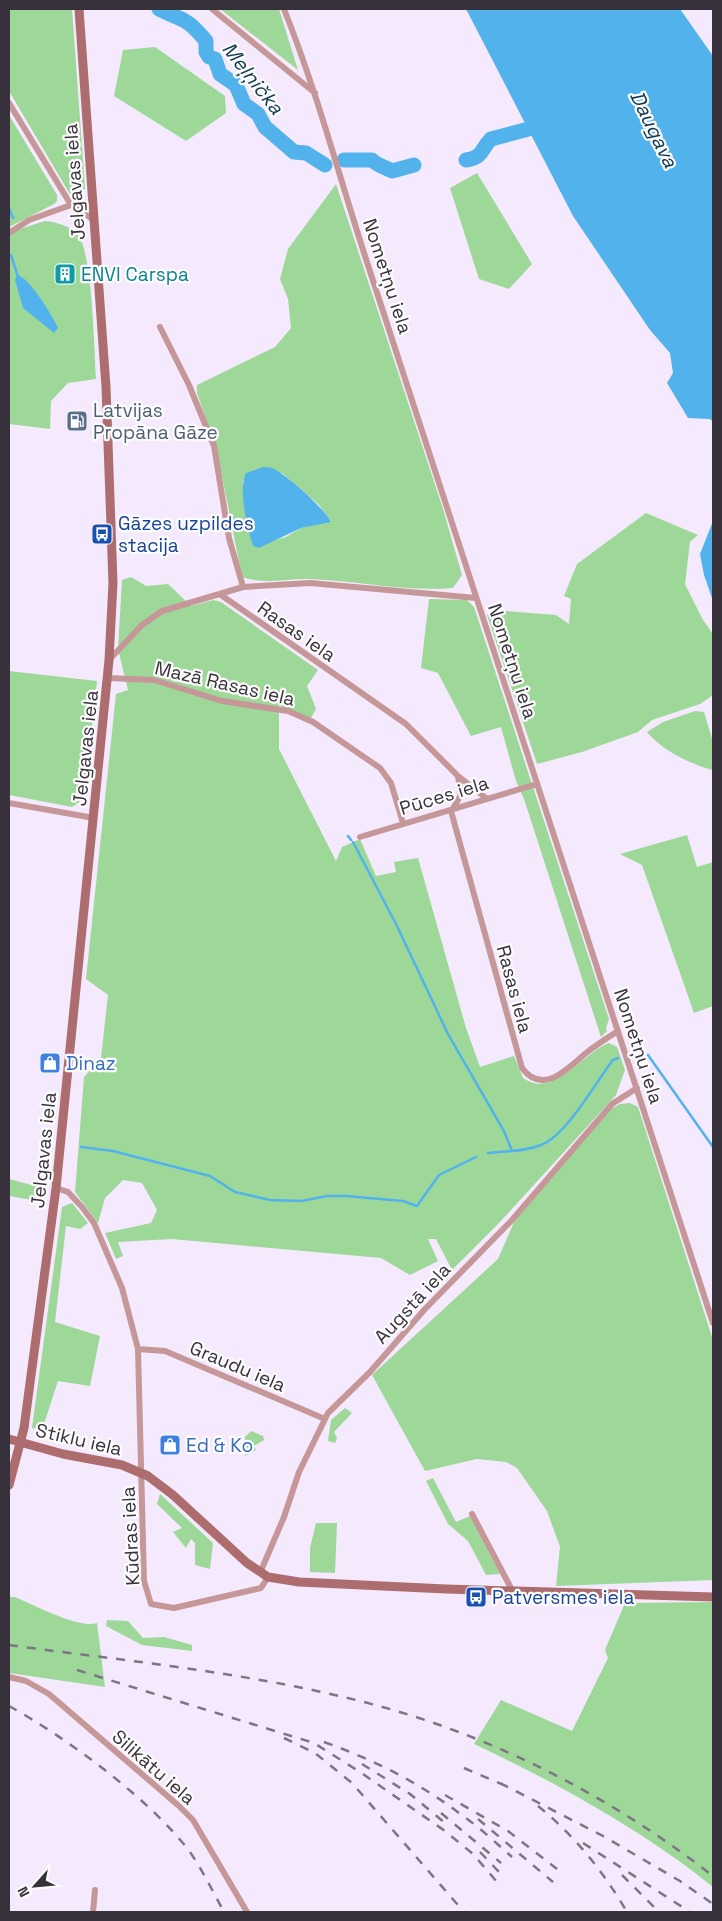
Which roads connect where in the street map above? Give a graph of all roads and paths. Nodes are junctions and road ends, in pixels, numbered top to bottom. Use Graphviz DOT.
graph roads {
  1 [pos="79,9"];
  2 [pos="212,9"];
  3 [pos="284,9"];
  4 [pos="316,94"];
  5 [pos="9,103"];
  6 [pos="71,205"];
  7 [pos="94,220"];
  8 [pos="9,233"];
  9 [pos="160,327"];
  10 [pos="243,587"];
  11 [pos="221,595"];
  12 [pos="476,598"];
  13 [pos="109,660"];
  14 [pos="108,678"];
  15 [pos="458,776"];
  16 [pos="537,784"];
  17 [pos="486,798"];
  18 [pos="9,803"];
  19 [pos="451,811"];
  20 [pos="94,818"];
  21 [pos="403,823"];
  22 [pos="360,837"];
  23 [pos="618,1031"];
  24 [pos="637,1088"];
  25 [pos="56,1188"];
  26 [pos="713,1322"];
  27 [pos="138,1348"];
  28 [pos="325,1419"];
  29 [pos="9,1439"];
  30 [pos="20,1442"];
  31 [pos="141,1473"];
  32 [pos="9,1484"];
  33 [pos="472,1514"];
  34 [pos="264,1575"];
  35 [pos="513,1592"];
  36 [pos="713,1597"];
  37 [pos="9,1677"];
  38 [pos="95,1890"];
  39 [pos="93,1912"];
  40 [pos="247,1912"];
  1 -- 7 [label="street, Jelgavas iela"];
  2 -- 4 [label="street"];
  3 -- 4 [label="street, Nometņu iela"];
  4 -- 12 [label="street, Nometņu iela"];
  5 -- 6 [label="street"];
  6 -- 7 [label="street"];
  6 -- 8 [label="street"];
  7 -- 13 [label="street, Jelgavas iela"];
  9 -- 10 [label="street"];
  10 -- 11 [label="street"];
  10 -- 12 [label="street"];
  11 -- 13 [label="street"];
  11 -- 15 [label="street, Rasas iela"];
  12 -- 16 [label="street, Nometņu iela"];
  13 -- 14 [label="street, Jelgavas iela"];
  14 -- 20 [label="street, Jelgavas iela"];
  14 -- 21 [label="street, Mazā Rasas iela"];
  15 -- 17 [label="street, Rasas iela"];
  15 -- 19 [label="street"];
  16 -- 17 [label="street, Pūces iela"];
  16 -- 23 [label="street, Nometņu iela"];
  17 -- 19 [label="street, Pūces iela"];
  18 -- 20 [label="street"];
  19 -- 21 [label="street, Pūces iela"];
  19 -- 23 [label="street, Rasas iela"];
  20 -- 25 [label="street, Jelgavas iela"];
  21 -- 22 [label="street, Pūces iela"];
  23 -- 24 [label="street, Nometņu iela"];
  24 -- 26 [label="street, Nometņu iela"];
  24 -- 28 [label="street, Augstā iela"];
  25 -- 27 [label="street, Kūdras iela"];
  25 -- 30 [label="street, Jelgavas iela"];
  27 -- 28 [label="street, Graudu iela"];
  27 -- 31 [label="street, Kūdras iela"];
  28 -- 34 [label="street, Augstā iela"];
  29 -- 30 [label="street, Stiklu iela"];
  30 -- 31 [label="street, Stiklu iela"];
  30 -- 32 [label="street, Jelgavas iela"];
  31 -- 34 [label="street"];
  31 -- 34 [label="street, Kūdras iela"];
  33 -- 35 [label="street"];
  34 -- 35 [label="street"];
  35 -- 36 [label="street"];
  37 -- 40 [label="street, Silikātu iela"];
  38 -- 39 [label="street"];
}
